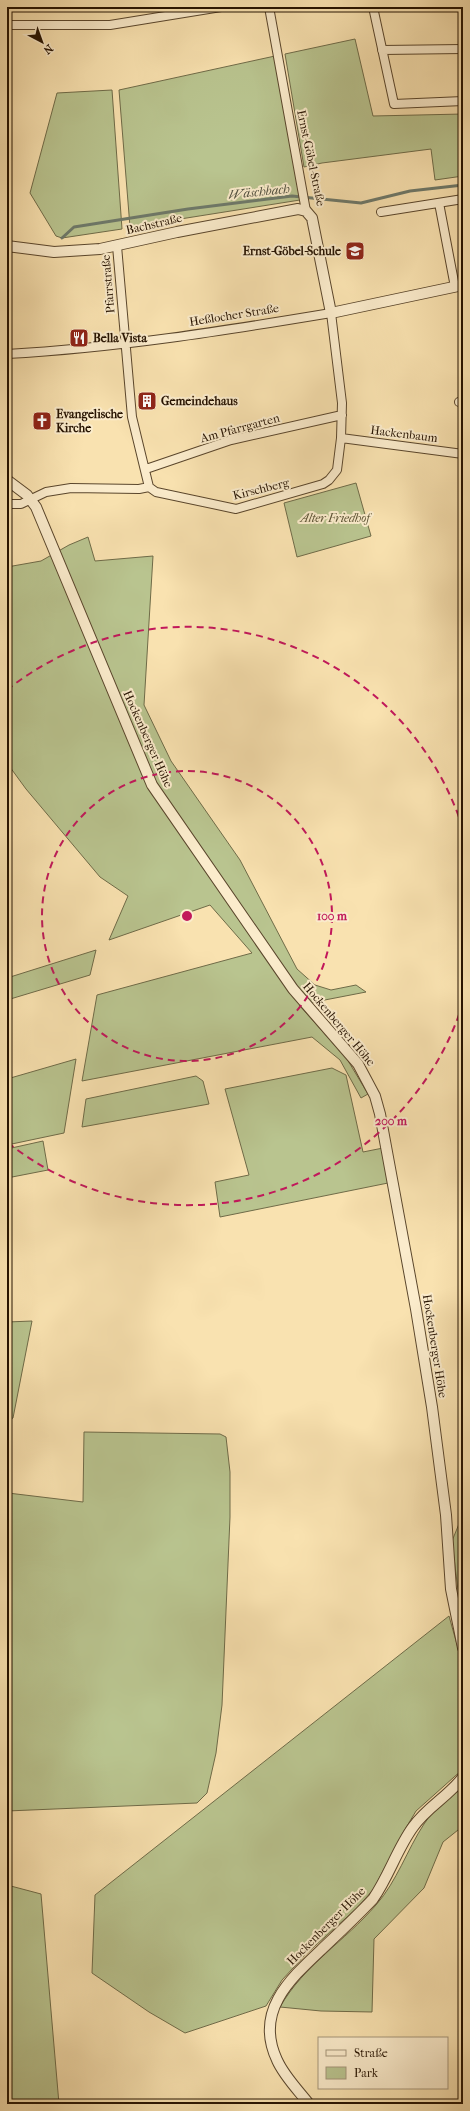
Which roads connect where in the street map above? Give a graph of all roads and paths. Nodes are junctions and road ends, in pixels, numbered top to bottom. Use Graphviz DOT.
graph roads {
  1 [pos="221,7"];
  2 [pos="269,7"];
  3 [pos="373,7"];
  4 [pos="180,10"];
  5 [pos="7,25"];
  6 [pos="463,48"];
  7 [pos="382,50"];
  8 [pos="463,101"];
  9 [pos="463,199"];
  10 [pos="439,203"];
  11 [pos="306,208"];
  12 [pos="381,212"];
  13 [pos="7,246"];
  14 [pos="117,246"];
  15 [pos="459,286"];
  16 [pos="331,313"];
  17 [pos="125,344"];
  18 [pos="7,354"];
  19 [pos="342,415"];
  20 [pos="342,438"];
  21 [pos="463,454"];
  22 [pos="146,469"];
  23 [pos="7,480"];
  24 [pos="149,487"];
  25 [pos="32,500"];
  26 [pos="7,504"];
  27 [pos="463,1648"];
  28 [pos="463,1777"];
  29 [pos="309,2104"];
  1 -- 4 [label="street"];
  2 -- 11 [label="street, Ernst-Göbel-Straße"];
  3 -- 7 [label="street"];
  4 -- 5 [label="street"];
  6 -- 7 [label="street"];
  7 -- 8 [label="street"];
  9 -- 10 [label="street"];
  10 -- 12 [label="street"];
  10 -- 15 [label="street"];
  11 -- 14 [label="street, Bachstraße"];
  11 -- 16 [label="street, Ernst-Göbel-Straße"];
  13 -- 14 [label="street, Bachstraße"];
  14 -- 17 [label="street, Pfarrstraße"];
  15 -- 16 [label="street, Heßlocher Straße"];
  16 -- 17 [label="street, Heßlocher Straße"];
  16 -- 19 [label="street, Kirschberg"];
  17 -- 18 [label="street, Heßlocher Straße"];
  17 -- 22 [label="street, Pfarrstraße"];
  19 -- 20 [label="street, Kirschberg"];
  19 -- 22 [label="street, Am Pfarrgarten"];
  20 -- 21 [label="street, Hackenbaum"];
  20 -- 24 [label="street, Kirschberg"];
  22 -- 24 [label="street, Pfarrstraße"];
  23 -- 25 [label="street"];
  24 -- 25 [label="street, Kirschberg"];
  25 -- 26 [label="street, Kirschberg"];
  25 -- 27 [label="street, Hockenberger Höhe"];
  28 -- 29 [label="street, Hockenberger Höhe"];
}
